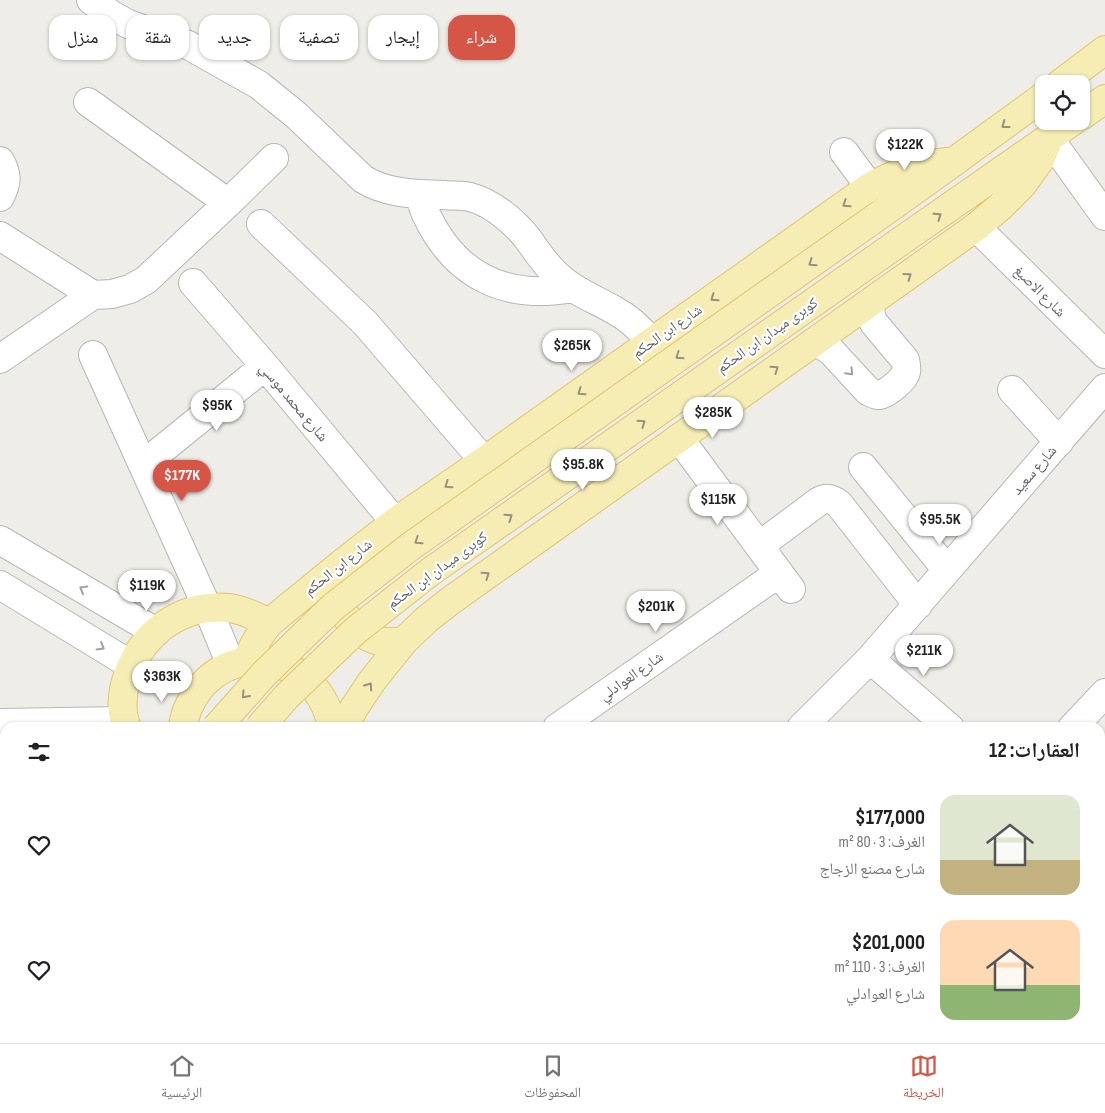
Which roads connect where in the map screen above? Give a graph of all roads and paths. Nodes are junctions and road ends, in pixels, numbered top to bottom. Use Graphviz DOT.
graph roads {
  1 [pos="91,0"];
  2 [pos="1105,50"];
  3 [pos="1072,75"];
  4 [pos="1105,100"];
  5 [pos="88,102"];
  6 [pos="1035,103"];
  7 [pos="1090,110"];
  8 [pos="1061,130"];
  9 [pos="1049,138"];
  10 [pos="844,152"];
  11 [pos="274,158"];
  12 [pos="0,161"];
  13 [pos="955,162"];
  14 [pos="870,187"];
  15 [pos="419,194"];
  16 [pos="0,198"];
  17 [pos="228,203"];
  18 [pos="1105,216"];
  19 [pos="261,224"];
  20 [pos="976,227"];
  21 [pos="0,236"];
  22 [pos="193,283"];
  23 [pos="572,288"];
  24 [pos="93,295"];
  25 [pos="871,302"];
  26 [pos="652,342"];
  27 [pos="813,343"];
  28 [pos="1105,354"];
  29 [pos="93,355"];
  30 [pos="0,360"];
  31 [pos="265,366"];
  32 [pos="1105,388"];
  33 [pos="1012,390"];
  34 [pos="679,438"];
  35 [pos="1059,442"];
  36 [pos="484,461"];
  37 [pos="142,465"];
  38 [pos="863,467"];
  39 [pos="395,522"];
  40 [pos="0,540"];
  41 [pos="759,546"];
  42 [pos="340,565"];
  43 [pos="947,570"];
  44 [pos="0,585"];
  45 [pos="918,605"];
  46 [pos="208,609"];
  47 [pos="269,622"];
  48 [pos="156,632"];
  49 [pos="404,641"];
  50 [pos="870,659"];
  51 [pos="239,663"];
  52 [pos="131,665"];
  53 [pos="1105,693"];
  54 [pos="185,718"];
  55 [pos="126,722"];
  56 [pos="221,722"];
  57 [pos="263,722"];
  58 [pos="331,722"];
  59 [pos="347,722"];
  60 [pos="566,722"];
  61 [pos="807,722"];
  62 [pos="943,722"];
  63 [pos="1078,722"];
  1 -- 15 [label="street"];
  2 -- 3 [label="main road"];
  4 -- 7 [label="main road"];
  5 -- 17 [label="street"];
  6 -- 13 [label="main road, one-way"];
  8 -- 9 [label="main road"];
  9 -- 18 [label="street"];
  9 -- 20 [label="main road"];
  57 -- 9 [label="main road, كوبرى ميدان ابن الحكم, one-way, bridge"];
  10 -- 14 [label="street"];
  11 -- 17 [label="street"];
  12 -- 16 [label="street"];
  13 -- 14 [label="main road, شارع ابن الحكم"];
  13 -- 56 [label="main road, one-way, bridge"];
  14 -- 26 [label="main road, شارع ابن الحكم, one-way"];
  15 -- 23 [label="street"];
  15 -- 23 [label="street"];
  17 -- 24 [label="street"];
  19 -- 36 [label="street"];
  25 -- 20 [label="main road, one-way"];
  20 -- 28 [label="street, شارع الاصبغ"];
  21 -- 24 [label="street"];
  22 -- 31 [label="street, شارع محمد موسي"];
  23 -- 26 [label="street"];
  24 -- 30 [label="street"];
  25 -- 27 [label="main road"];
  27 -- 25 [label="street, one-way"];
  26 -- 36 [label="main road, شارع ابن الحكم, one-way"];
  34 -- 27 [label="main road, one-way"];
  29 -- 37 [label="street"];
  31 -- 37 [label="street"];
  31 -- 39 [label="street, شارع محمد موسي"];
  32 -- 35 [label="street, شارع سعيد"];
  33 -- 35 [label="street"];
  34 -- 41 [label="street"];
  49 -- 34 [label="main road, one-way"];
  35 -- 43 [label="street, شارع سعيد"];
  36 -- 39 [label="main road, شارع ابن الحكم, one-way"];
  37 -- 46 [label="street"];
  38 -- 43 [label="street"];
  39 -- 42 [label="main road, شارع ابن الحكم"];
  48 -- 40 [label="street, one-way"];
  41 -- 45 [label="street"];
  41 -- 60 [label="street, شارع العوادلي"];
  42 -- 47 [label="main road, شارع ابن الحكم"];
  42 -- 49 [label="main road"];
  43 -- 45 [label="street, شارع سعيد"];
  44 -- 52 [label="street, one-way"];
  45 -- 50 [label="street, شارع سعيد"];
  46 -- 47 [label="main road"];
  46 -- 48 [label="main road"];
  46 -- 51 [label="street"];
  47 -- 51 [label="main road, شارع ابن الحكم"];
  48 -- 52 [label="main road"];
  59 -- 49 [label="main road, one-way"];
  50 -- 61 [label="street, شارع سعيد"];
  50 -- 62 [label="street"];
  51 -- 54 [label="main road"];
  51 -- 58 [label="main road"];
  52 -- 55 [label="main road"];
  53 -- 63 [label="street"];
}
